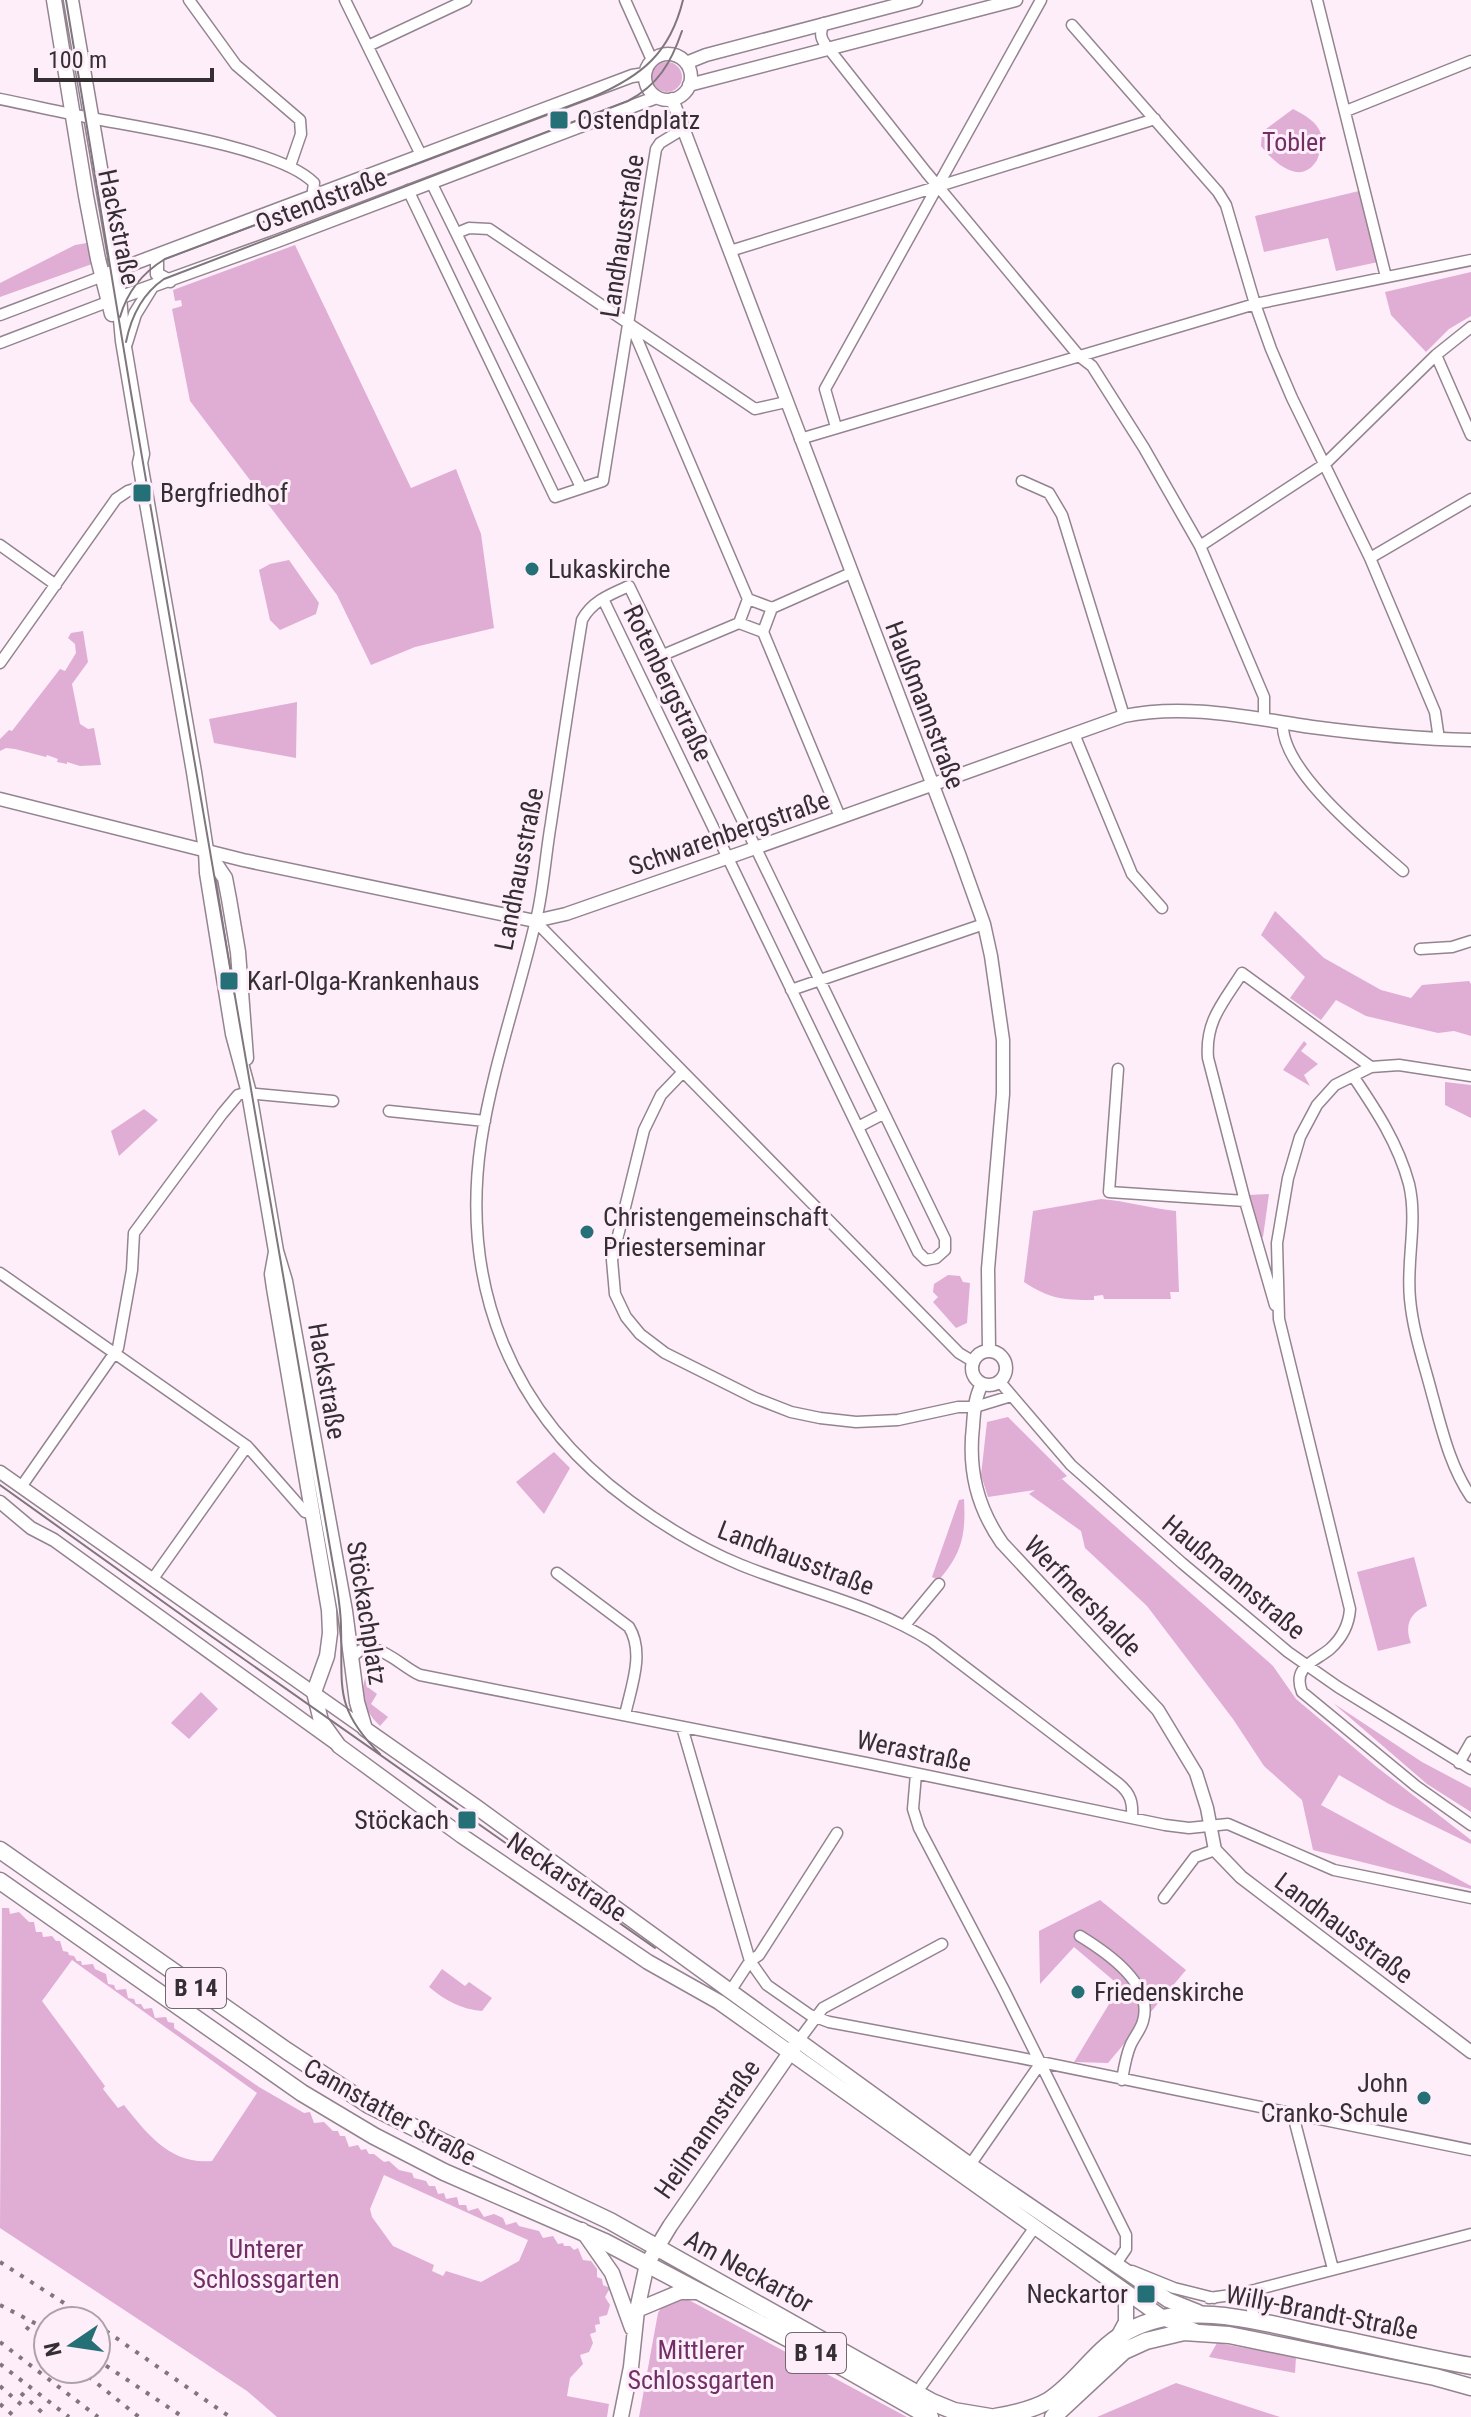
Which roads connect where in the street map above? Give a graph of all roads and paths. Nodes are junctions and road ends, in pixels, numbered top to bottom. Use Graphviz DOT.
graph roads {
  1 [pos="54,0"];
  2 [pos="71,0"];
  3 [pos="189,0"];
  4 [pos="345,0"];
  5 [pos="466,0"];
  6 [pos="625,0"];
  7 [pos="916,0"];
  8 [pos="1016,0"];
  9 [pos="1041,0"];
  10 [pos="1317,0"];
  11 [pos="824,23"];
  12 [pos="1072,25"];
  13 [pos="368,46"];
  14 [pos="830,48"];
  15 [pos="652,60"];
  16 [pos="1471,61"];
  17 [pos="686,63"];
  18 [pos="645,74"];
  19 [pos="689,85"];
  20 [pos="657,97"];
  21 [pos="0,99"];
  22 [pos="672,99"];
  23 [pos="1346,111"];
  24 [pos="73,115"];
  25 [pos="92,118"];
  26 [pos="1155,119"];
  27 [pos="683,129"];
  28 [pos="421,155"];
  29 [pos="290,166"];
  30 [pos="431,182"];
  31 [pos="938,186"];
  32 [pos="408,190"];
  33 [pos="312,198"];
  34 [pos="457,233"];
  35 [pos="730,251"];
  36 [pos="157,255"];
  37 [pos="1471,260"];
  38 [pos="110,273"];
  39 [pos="1386,277"];
  40 [pos="170,281"];
  41 [pos="151,288"];
  42 [pos="115,300"];
  43 [pos="1255,304"];
  44 [pos="0,315"];
  45 [pos="630,323"];
  46 [pos="1471,327"];
  47 [pos="0,343"];
  48 [pos="1436,355"];
  49 [pos="1079,356"];
  50 [pos="126,358"];
  51 [pos="786,402"];
  52 [pos="836,427"];
  53 [pos="1471,435"];
  54 [pos="800,439"];
  55 [pos="140,463"];
  56 [pos="1325,464"];
  57 [pos="1022,481"];
  58 [pos="144,486"];
  59 [pos="581,487"];
  60 [pos="1471,499"];
  61 [pos="0,545"];
  62 [pos="1200,546"];
  63 [pos="1370,558"];
  64 [pos="851,573"];
  65 [pos="56,585"];
  66 [pos="603,599"];
  67 [pos="748,599"];
  68 [pos="772,608"];
  69 [pos="739,623"];
  70 [pos="763,632"];
  71 [pos="663,655"];
  72 [pos="0,663"];
  73 [pos="1124,716"];
  74 [pos="1264,720"];
  75 [pos="1283,723"];
  76 [pos="1074,734"];
  77 [pos="1439,739"];
  78 [pos="1471,740"];
  79 [pos="932,784"];
  80 [pos="0,799"];
  81 [pos="840,817"];
  82 [pos="755,848"];
  83 [pos="206,850"];
  84 [pos="728,857"];
  85 [pos="1403,871"];
  86 [pos="1162,908"];
  87 [pos="535,921"];
  88 [pos="984,924"];
  89 [pos="1471,941"];
  90 [pos="1420,949"];
  91 [pos="819,980"];
  92 [pos="791,990"];
  93 [pos="1371,1067"];
  94 [pos="1118,1069"];
  95 [pos="683,1072"];
  96 [pos="1353,1076"];
  97 [pos="1471,1076"];
  98 [pos="247,1093"];
  99 [pos="333,1101"];
  100 [pos="389,1111"];
  101 [pos="883,1114"];
  102 [pos="485,1121"];
  103 [pos="858,1127"];
  104 [pos="1245,1201"];
  105 [pos="276,1251"];
  106 [pos="0,1273"];
  107 [pos="1279,1319"];
  108 [pos="989,1351"];
  109 [pos="116,1353"];
  110 [pos="974,1362"];
  111 [pos="1000,1382"];
  112 [pos="982,1384"];
  113 [pos="1011,1396"];
  114 [pos="975,1407"];
  115 [pos="247,1446"];
  116 [pos="0,1472"];
  117 [pos="21,1487"];
  118 [pos="1471,1497"];
  119 [pos="0,1502"];
  120 [pos="325,1504"];
  121 [pos="6,1513"];
  122 [pos="312,1514"];
  123 [pos="557,1573"];
  124 [pos="152,1580"];
  125 [pos="939,1584"];
  126 [pos="905,1625"];
  127 [pos="351,1659"];
  128 [pos="1305,1665"];
  129 [pos="314,1692"];
  130 [pos="625,1715"];
  131 [pos="682,1727"];
  132 [pos="365,1729"];
  133 [pos="1471,1742"];
  134 [pos="339,1746"];
  135 [pos="1459,1763"];
  136 [pos="1471,1769"];
  137 [pos="916,1774"];
  138 [pos="1132,1818"];
  139 [pos="1210,1825"];
  140 [pos="1471,1825"];
  141 [pos="837,1833"];
  142 [pos="0,1850"];
  143 [pos="1215,1850"];
  144 [pos="0,1881"];
  145 [pos="1164,1898"];
  146 [pos="1471,1898"];
  147 [pos="1080,1936"];
  148 [pos="663,1942"];
  149 [pos="942,1944"];
  150 [pos="750,1961"];
  151 [pos="648,1962"];
  152 [pos="692,1963"];
  153 [pos="677,1979"];
  154 [pos="734,1985"];
  155 [pos="767,1985"];
  156 [pos="816,2018"];
  157 [pos="799,2040"];
  158 [pos="1471,2052"];
  159 [pos="790,2053"];
  160 [pos="1040,2064"];
  161 [pos="1122,2080"];
  162 [pos="1293,2115"];
  163 [pos="1471,2150"];
  164 [pos="970,2165"];
  165 [pos="1035,2227"];
  166 [pos="581,2230"];
  167 [pos="1471,2234"];
  168 [pos="657,2247"];
  169 [pos="647,2264"];
  170 [pos="1118,2267"];
  171 [pos="1333,2269"];
  172 [pos="1113,2282"];
  173 [pos="1258,2289"];
  174 [pos="699,2292"];
  175 [pos="1126,2292"];
  176 [pos="1168,2300"];
  177 [pos="1140,2302"];
  178 [pos="1214,2306"];
  179 [pos="637,2310"];
  180 [pos="1163,2318"];
  181 [pos="1259,2322"];
  182 [pos="1198,2332"];
  183 [pos="1119,2335"];
  184 [pos="634,2339"];
  185 [pos="1471,2366"];
  186 [pos="922,2385"];
  187 [pos="1469,2387"];
  188 [pos="621,2417"];
  189 [pos="930,2417"];
  190 [pos="993,2417"];
  191 [pos="1053,2417"];
  1 -- 24 [label="main road, Hackstraße"];
  2 -- 25 [label="main road, Hackstraße"];
  3 -- 29 [label="street"];
  4 -- 13 [label="street"];
  5 -- 13 [label="street"];
  6 -- 15 [label="street"];
  7 -- 11 [label="street"];
  8 -- 14 [label="street"];
  9 -- 31 [label="street"];
  10 -- 23 [label="street"];
  11 -- 14 [label="street"];
  11 -- 17 [label="street"];
  12 -- 26 [label="street"];
  13 -- 28 [label="street"];
  14 -- 19 [label="street"];
  14 -- 31 [label="street"];
  15 -- 17 [label="street"];
  15 -- 18 [label="street"];
  16 -- 23 [label="street"];
  17 -- 19 [label="street"];
  18 -- 20 [label="street"];
  18 -- 28 [label="street, Ostendstraße"];
  19 -- 22 [label="street"];
  20 -- 22 [label="street"];
  20 -- 30 [label="street, Ostendstraße"];
  21 -- 24 [label="street"];
  22 -- 27 [label="street, Haußmannstraße"];
  23 -- 39 [label="street"];
  24 -- 25 [label="street"];
  24 -- 38 [label="main road, Hackstraße"];
  25 -- 29 [label="street"];
  25 -- 38 [label="main road, Hackstraße"];
  26 -- 31 [label="street"];
  26 -- 43 [label="street"];
  27 -- 35 [label="street, Haußmannstraße"];
  27 -- 45 [label="street, Landhausstraße"];
  28 -- 33 [label="street, Ostendstraße"];
  29 -- 33 [label="street"];
  30 -- 32 [label="street, Ostendstraße"];
  30 -- 34 [label="street"];
  31 -- 35 [label="street"];
  31 -- 49 [label="street"];
  31 -- 52 [label="street"];
  32 -- 40 [label="street, Ostendstraße"];
  32 -- 59 [label="street"];
  33 -- 36 [label="street, Ostendstraße"];
  34 -- 45 [label="street"];
  34 -- 59 [label="street"];
  35 -- 51 [label="street, Haußmannstraße"];
  36 -- 38 [label="street, Ostendstraße"];
  36 -- 40 [label="street"];
  37 -- 39 [label="street"];
  38 -- 42 [label="main road, Hackstraße"];
  38 -- 44 [label="street, Ostendstraße"];
  39 -- 43 [label="street"];
  40 -- 41 [label="street, Ostendstraße"];
  41 -- 42 [label="street, Ostendstraße"];
  41 -- 50 [label="street"];
  42 -- 47 [label="street, Ostendstraße"];
  42 -- 50 [label="main road, Hackstraße"];
  42 -- 55 [label="main road, Hackstraße"];
  43 -- 49 [label="street"];
  43 -- 56 [label="street"];
  45 -- 51 [label="street"];
  45 -- 59 [label="street, Landhausstraße"];
  45 -- 67 [label="street"];
  46 -- 48 [label="street"];
  48 -- 53 [label="street"];
  48 -- 56 [label="street"];
  49 -- 52 [label="street"];
  49 -- 62 [label="street"];
  50 -- 55 [label="main road, Hackstraße"];
  51 -- 54 [label="street, Haußmannstraße"];
  52 -- 54 [label="street"];
  54 -- 64 [label="street, Haußmannstraße"];
  55 -- 58 [label="main road, Hackstraße"];
  56 -- 62 [label="street"];
  56 -- 63 [label="street"];
  57 -- 73 [label="street"];
  58 -- 65 [label="street"];
  58 -- 83 [label="main road, Hackstraße"];
  60 -- 63 [label="street"];
  61 -- 65 [label="street"];
  62 -- 74 [label="street"];
  63 -- 77 [label="street"];
  64 -- 68 [label="street"];
  64 -- 79 [label="street, Haußmannstraße"];
  65 -- 72 [label="street"];
  66 -- 71 [label="street, Rotenbergstraße"];
  66 -- 84 [label="street, Rotenbergstraße"];
  66 -- 87 [label="street, Landhausstraße"];
  67 -- 68 [label="street"];
  67 -- 69 [label="street"];
  68 -- 70 [label="street"];
  69 -- 70 [label="street"];
  69 -- 71 [label="street"];
  70 -- 81 [label="street"];
  71 -- 82 [label="street, Rotenbergstraße"];
  73 -- 74 [label="street, Schwarenbergstraße"];
  73 -- 76 [label="street, Schwarenbergstraße"];
  74 -- 75 [label="street, Schwarenbergstraße"];
  75 -- 77 [label="street, Schwarenbergstraße"];
  75 -- 85 [label="street"];
  76 -- 79 [label="street, Schwarenbergstraße"];
  76 -- 86 [label="street"];
  77 -- 78 [label="street, Schwarenbergstraße"];
  79 -- 81 [label="street, Schwarenbergstraße"];
  79 -- 88 [label="street, Haußmannstraße"];
  80 -- 83 [label="street, Schwarenbergstraße"];
  81 -- 82 [label="street, Schwarenbergstraße"];
  82 -- 84 [label="street, Schwarenbergstraße"];
  82 -- 91 [label="street, Rotenbergstraße"];
  83 -- 87 [label="street, Schwarenbergstraße"];
  83 -- 98 [label="main road, Hackstraße"];
  84 -- 87 [label="street, Schwarenbergstraße"];
  84 -- 92 [label="street, Rotenbergstraße"];
  87 -- 95 [label="street"];
  87 -- 102 [label="street, Landhausstraße"];
  88 -- 91 [label="street"];
  88 -- 108 [label="street, Haußmannstraße"];
  89 -- 90 [label="street"];
  91 -- 92 [label="street"];
  91 -- 101 [label="street, Rotenbergstraße"];
  92 -- 103 [label="street, Rotenbergstraße"];
  93 -- 96 [label="street"];
  93 -- 97 [label="street"];
  93 -- 104 [label="street"];
  94 -- 104 [label="street"];
  95 -- 110 [label="street"];
  95 -- 114 [label="street"];
  96 -- 107 [label="street"];
  96 -- 118 [label="street"];
  98 -- 99 [label="street"];
  98 -- 105 [label="main road, Hackstraße"];
  98 -- 109 [label="street"];
  100 -- 102 [label="street"];
  101 -- 103 [label="street"];
  101 -- 103 [label="street, Rotenbergstraße"];
  102 -- 126 [label="street, Landhausstraße"];
  104 -- 107 [label="street"];
  105 -- 120 [label="main road, Hackstraße"];
  105 -- 122 [label="main road, Hackstraße"];
  106 -- 109 [label="street"];
  107 -- 128 [label="street"];
  108 -- 110 [label="street"];
  108 -- 111 [label="street"];
  109 -- 115 [label="street"];
  109 -- 117 [label="street"];
  110 -- 112 [label="street"];
  111 -- 112 [label="street"];
  111 -- 113 [label="street, Haußmannstraße"];
  112 -- 114 [label="street, Werfmershalde"];
  113 -- 114 [label="street"];
  113 -- 128 [label="street, Haußmannstraße"];
  114 -- 139 [label="street, Werfmershalde"];
  115 -- 122 [label="street"];
  115 -- 124 [label="street"];
  116 -- 117 [label="street, Neckarstraße"];
  117 -- 124 [label="street, Neckarstraße"];
  119 -- 121 [label="street, Neckarstraße"];
  120 -- 122 [label="main road"];
  120 -- 127 [label="main road, Stöckachplatz"];
  121 -- 134 [label="street, Neckarstraße"];
  122 -- 129 [label="main road, Hackstraße"];
  123 -- 130 [label="street"];
  124 -- 129 [label="street, Neckarstraße"];
  125 -- 126 [label="street"];
  126 -- 138 [label="street, Landhausstraße"];
  127 -- 130 [label="street, Werastraße"];
  127 -- 132 [label="main road, Stöckachplatz"];
  128 -- 135 [label="street, Haußmannstraße"];
  128 -- 140 [label="street"];
  129 -- 132 [label="street, Neckarstraße"];
  129 -- 134 [label="main road"];
  130 -- 131 [label="street, Werastraße"];
  131 -- 137 [label="street, Werastraße"];
  131 -- 150 [label="street, Neckarstraße"];
  132 -- 148 [label="main road, Neckarstraße"];
  133 -- 135 [label="street"];
  134 -- 151 [label="main road, Neckarstraße"];
  135 -- 136 [label="street, Haußmannstraße"];
  137 -- 138 [label="street, Werastraße"];
  137 -- 160 [label="street"];
  138 -- 139 [label="street, Werastraße"];
  139 -- 143 [label="street"];
  139 -- 146 [label="street, Werastraße"];
  141 -- 150 [label="street"];
  142 -- 168 [label="main road, Cannstatter Straße / B 14"];
  143 -- 145 [label="street"];
  143 -- 158 [label="street, Landhausstraße"];
  144 -- 166 [label="main road, Cannstatter Straße / B 14"];
  147 -- 161 [label="street"];
  148 -- 151 [label="main road"];
  148 -- 152 [label="main road, Neckarstraße"];
  149 -- 156 [label="street"];
  150 -- 154 [label="street"];
  150 -- 155 [label="street, Neckarstraße"];
  151 -- 153 [label="main road, Neckarstraße"];
  152 -- 153 [label="main road"];
  152 -- 154 [label="main road, Neckarstraße"];
  153 -- 159 [label="main road, Neckarstraße"];
  154 -- 155 [label="street, Neckarstraße"];
  154 -- 157 [label="main road, Neckarstraße"];
  155 -- 156 [label="street, Neckarstraße"];
  156 -- 157 [label="street"];
  156 -- 160 [label="street"];
  157 -- 159 [label="main road, Heilmannstraße"];
  157 -- 164 [label="main road, Neckarstraße"];
  159 -- 165 [label="main road, Neckarstraße"];
  159 -- 168 [label="main road, Heilmannstraße"];
  160 -- 161 [label="street"];
  160 -- 164 [label="street"];
  160 -- 170 [label="street"];
  161 -- 162 [label="street"];
  162 -- 163 [label="street"];
  162 -- 171 [label="street"];
  164 -- 170 [label="main road, Neckarstraße"];
  165 -- 172 [label="main road, Neckarstraße"];
  165 -- 186 [label="street"];
  166 -- 169 [label="main road, Cannstatter Straße / B 14"];
  166 -- 184 [label="main road"];
  167 -- 171 [label="street"];
  168 -- 169 [label="main road, Heilmannstraße"];
  168 -- 190 [label="main road, Am Neckartor / B 14"];
  169 -- 174 [label="main road, Am Neckartor / B 14"];
  169 -- 179 [label="main road"];
  170 -- 172 [label="street"];
  170 -- 176 [label="main road, Neckarstraße"];
  170 -- 178 [label="street"];
  171 -- 173 [label="street"];
  172 -- 175 [label="main road, Neckarstraße"];
  173 -- 178 [label="street"];
  173 -- 181 [label="street"];
  174 -- 179 [label="main road"];
  174 -- 189 [label="main road, Am Neckartor / B 14"];
  175 -- 177 [label="main road, Neckarstraße"];
  175 -- 183 [label="main road"];
  176 -- 177 [label="street"];
  176 -- 178 [label="main road, Neckarstraße"];
  177 -- 180 [label="main road, Neckarstraße"];
  178 -- 180 [label="main road, Willy-Brandt-Straße / B 14"];
  178 -- 181 [label="main road, Willy-Brandt-Straße / B 14"];
  179 -- 184 [label="main road"];
  180 -- 182 [label="main road, Neckarstraße"];
  180 -- 183 [label="main road, Am Neckartor / B 14"];
  181 -- 185 [label="main road, Willy-Brandt-Straße / B 14"];
  182 -- 187 [label="main road, Willy-Brandt-Straße"];
  182 -- 191 [label="main road"];
  183 -- 190 [label="main road, Am Neckartor / B 14"];
  184 -- 188 [label="main road"];
}
